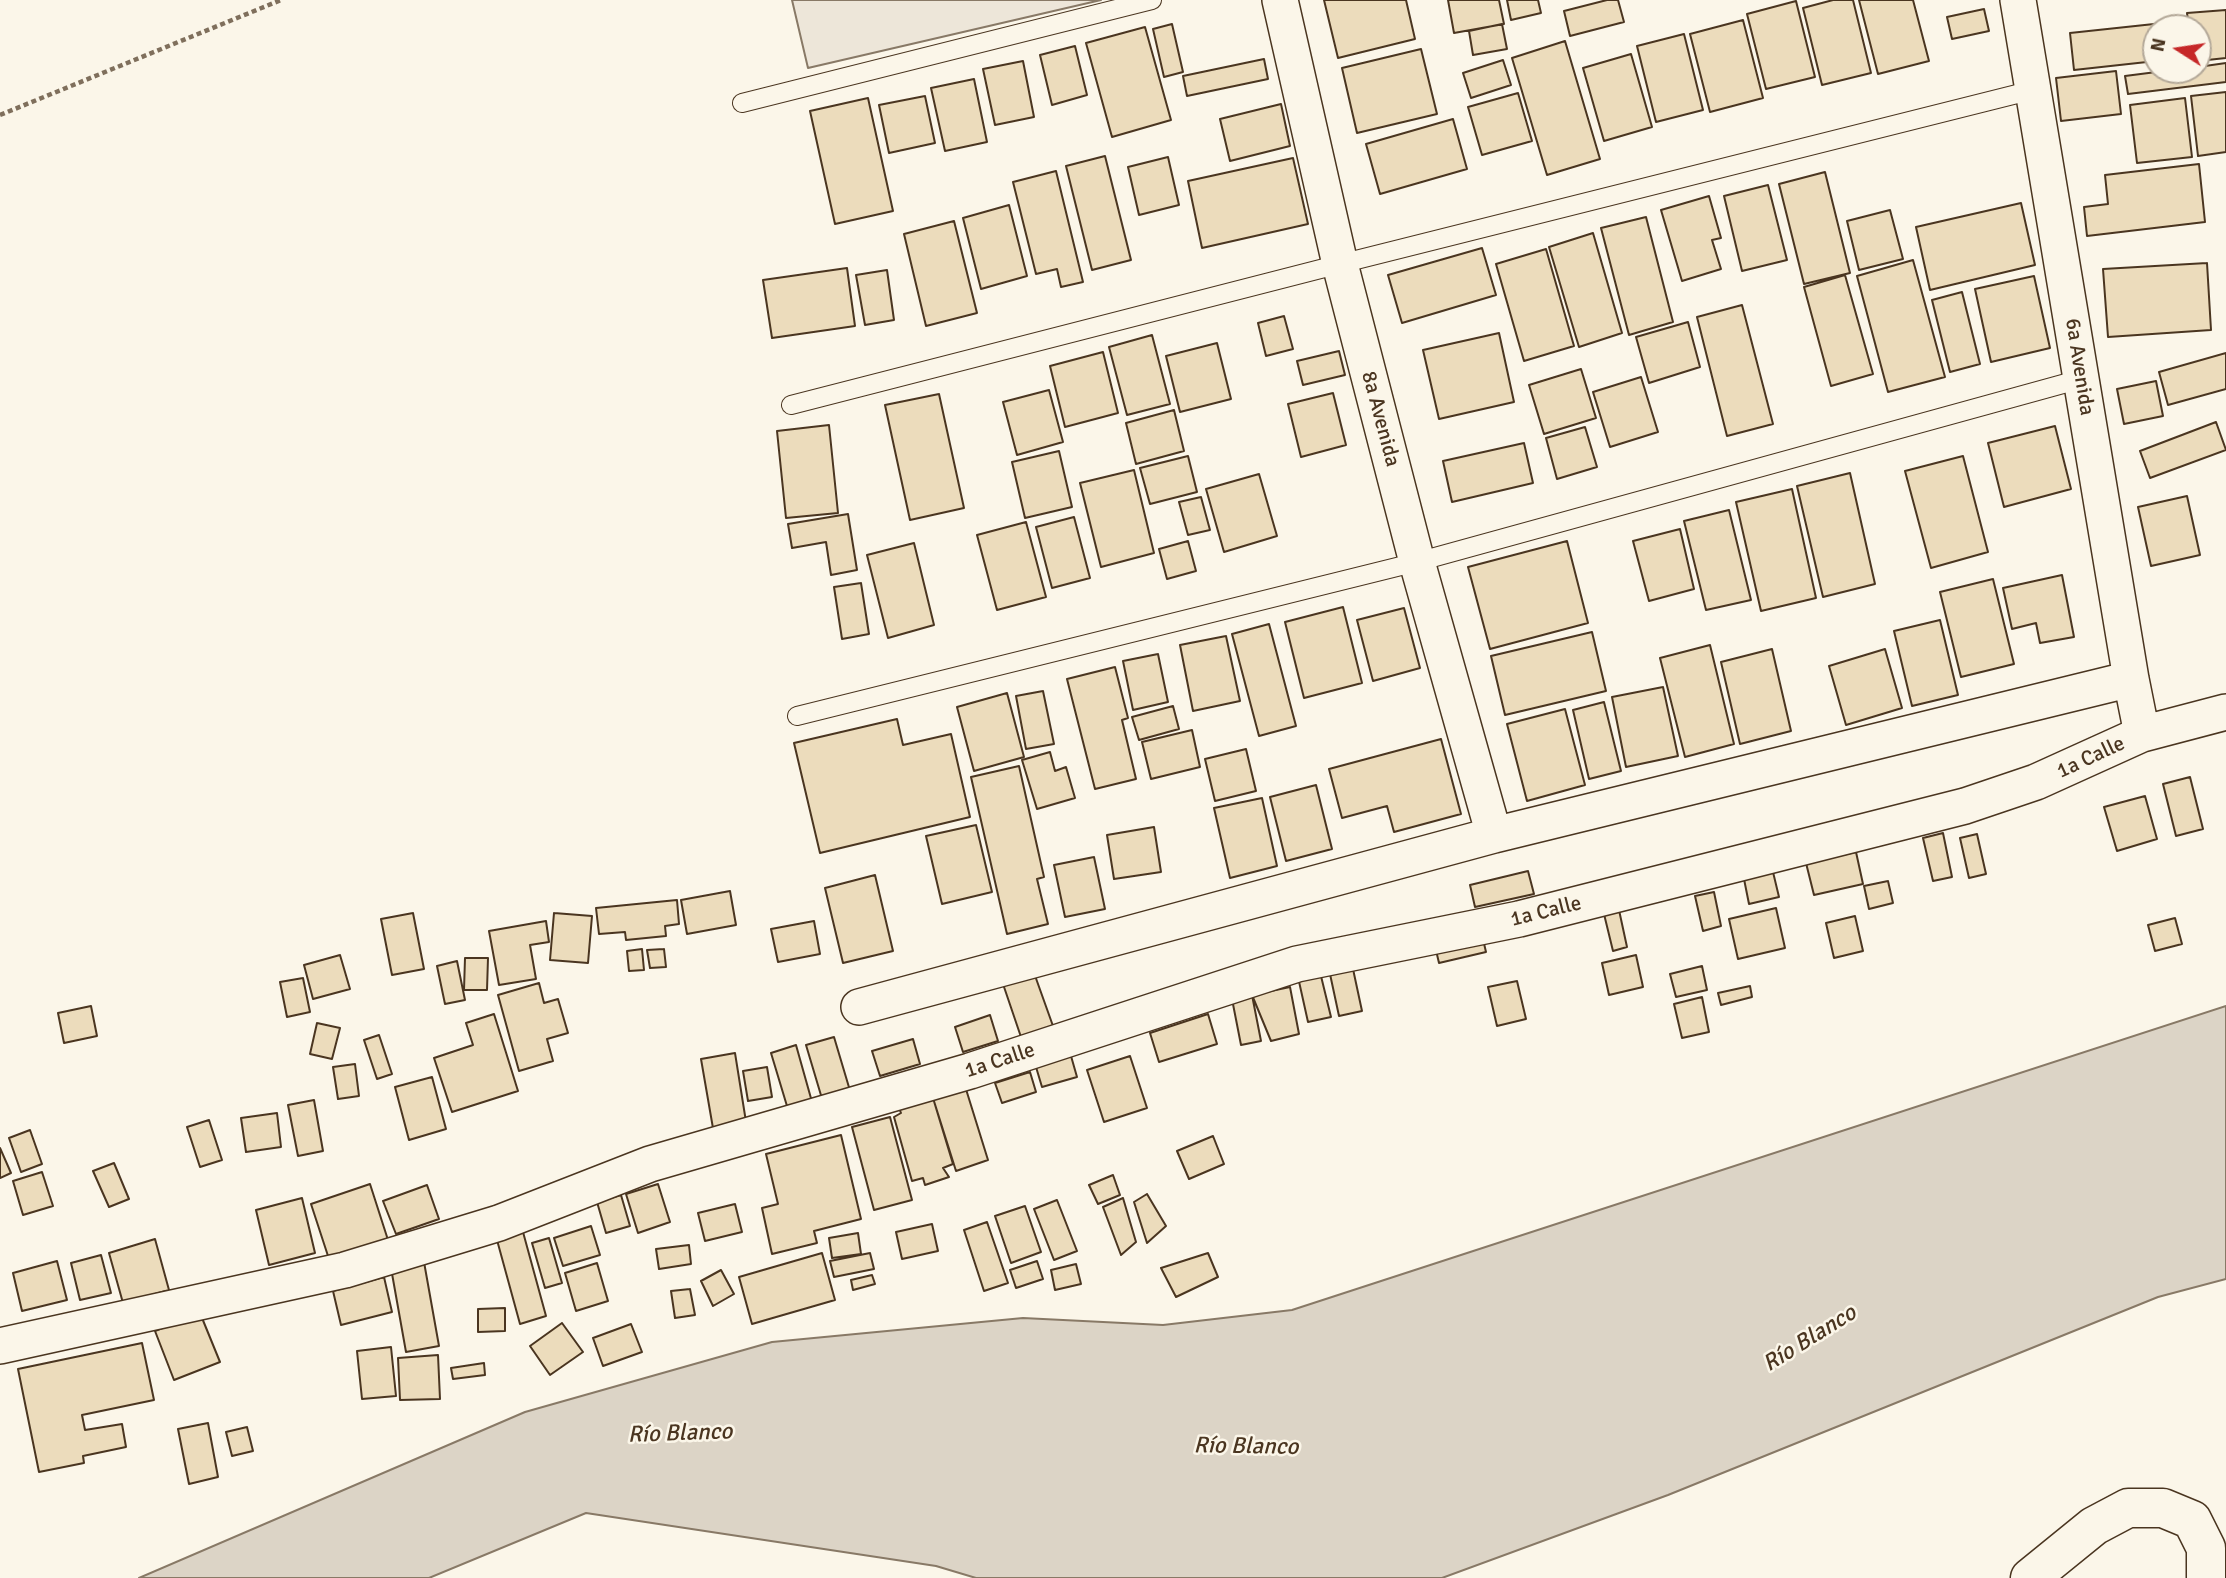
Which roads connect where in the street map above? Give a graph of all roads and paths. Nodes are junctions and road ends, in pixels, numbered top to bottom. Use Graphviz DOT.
graph roads {
  1 [pos="281,0"];
  2 [pos="1152,0"];
  3 [pos="1280,0"];
  4 [pos="2018,0"];
  5 [pos="2034,90"];
  6 [pos="742,103"];
  7 [pos="0,115"];
  8 [pos="1340,264"];
  9 [pos="2081,379"];
  10 [pos="791,405"];
  11 [pos="1417,562"];
  12 [pos="2131,679"];
  13 [pos="2226,712"];
  14 [pos="797,716"];
  15 [pos="2142,734"];
  16 [pos="1494,835"];
  17 [pos="859,1007"];
  18 [pos="0,1346"];
  19 [pos="2207,1574"];
  20 [pos="2030,1578"];
  1 -- 7 [label="path"];
  2 -- 6 [label="lane"];
  3 -- 8 [label="street, 8a Avenida"];
  4 -- 5 [label="street, 6a Avenida"];
  5 -- 8 [label="lane"];
  5 -- 9 [label="street, 6a Avenida"];
  8 -- 10 [label="lane"];
  8 -- 11 [label="street, 8a Avenida"];
  9 -- 11 [label="lane"];
  9 -- 12 [label="street, 6a Avenida"];
  11 -- 14 [label="lane"];
  11 -- 16 [label="street, 8a Avenida"];
  12 -- 15 [label="street, 6a Avenida"];
  12 -- 16 [label="street"];
  13 -- 15 [label="street, 1a Calle"];
  15 -- 18 [label="street, 1a Calle"];
  16 -- 17 [label="street"];
  19 -- 20 [label="main road"];
}
